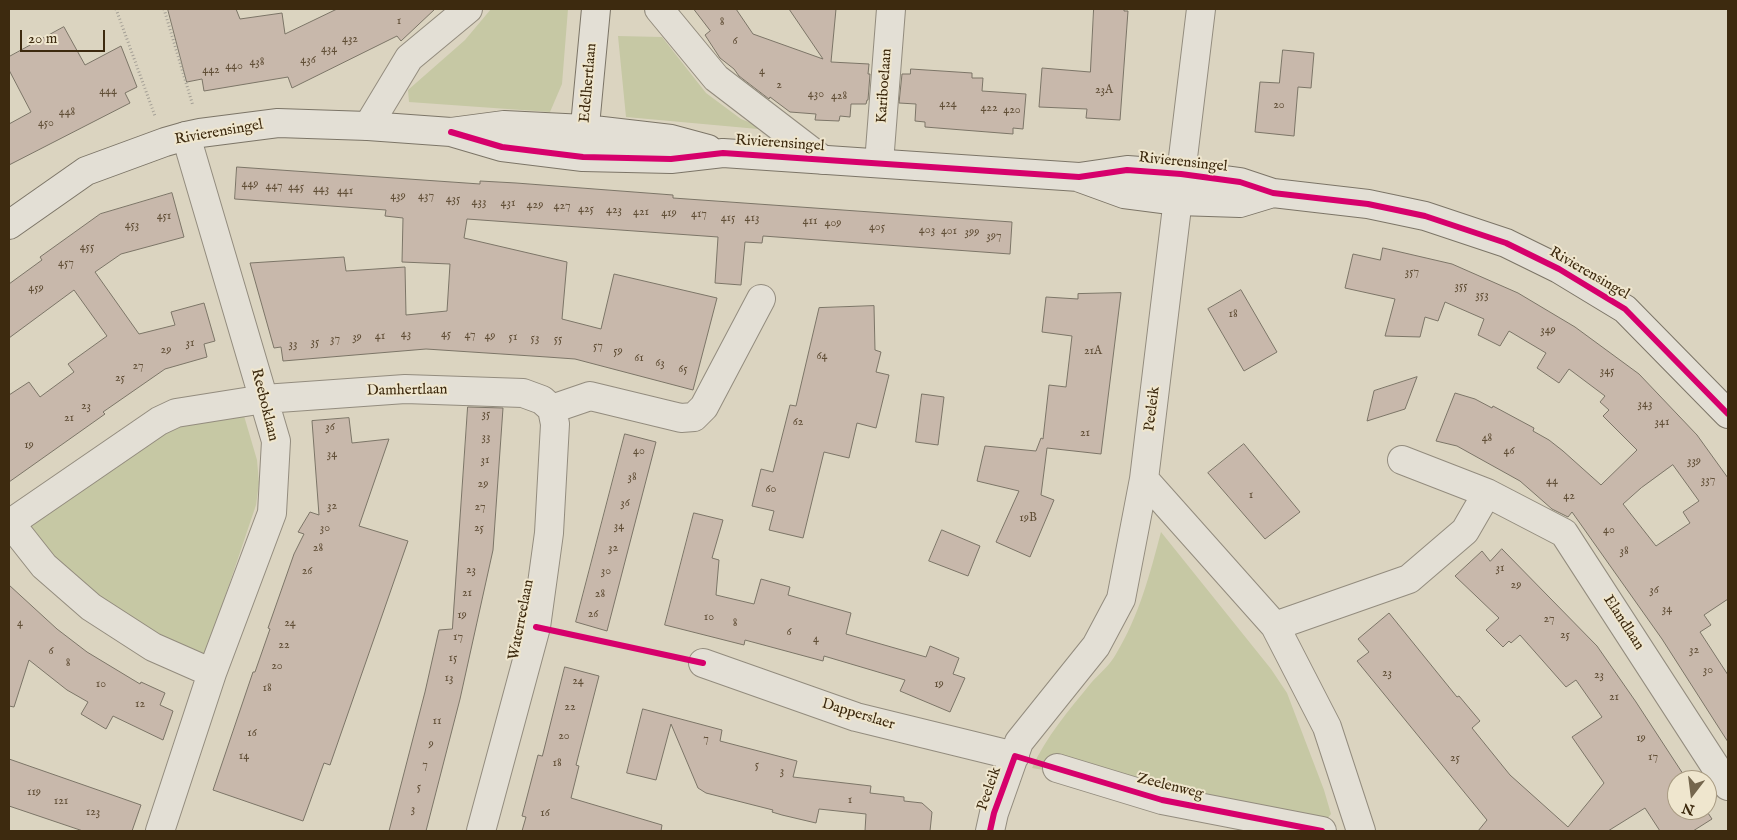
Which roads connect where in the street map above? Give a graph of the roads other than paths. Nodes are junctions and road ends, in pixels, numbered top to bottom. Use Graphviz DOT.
graph roads {
  1 [pos="468,9"];
  2 [pos="596,9"];
  3 [pos="660,9"];
  4 [pos="891,9"];
  5 [pos="1201,9"];
  6 [pos="368,126"];
  7 [pos="585,129"];
  8 [pos="451,132"];
  9 [pos="184,137"];
  10 [pos="724,153"];
  11 [pos="582,157"];
  12 [pos="823,160"];
  13 [pos="879,163"];
  14 [pos="1182,174"];
  15 [pos="1079,177"];
  16 [pos="1273,194"];
  17 [pos="1178,201"];
  18 [pos="9,225"];
  19 [pos="761,299"];
  20 [pos="264,399"];
  21 [pos="552,409"];
  22 [pos="1728,414"];
  23 [pos="1402,460"];
  24 [pos="1144,479"];
  25 [pos="1487,493"];
  26 [pos="9,523"];
  27 [pos="1275,626"];
  28 [pos="703,663"];
  29 [pos="212,673"];
  30 [pos="1015,756"];
  31 [pos="1057,768"];
  32 [pos="1728,786"];
  33 [pos="160,831"];
  34 [pos="481,831"];
  35 [pos="990,831"];
  36 [pos="1322,831"];
  37 [pos="1361,831"];
  1 -- 6 [label="street"];
  2 -- 7 [label="street, Edelhertlaan"];
  3 -- 12 [label="street"];
  4 -- 13 [label="street, Kariboelaan"];
  5 -- 14 [label="street, Peeleik"];
  6 -- 8 [label="street, Rivierensingel"];
  6 -- 9 [label="street, Rivierensingel"];
  7 -- 8 [label="street, Rivierensingel"];
  7 -- 10 [label="street, Rivierensingel"];
  7 -- 11 [label="street, Edelhertlaan"];
  8 -- 11 [label="street, Rivierensingel"];
  9 -- 18 [label="street, Rivierensingel"];
  9 -- 20 [label="street, Reeboklaan"];
  10 -- 11 [label="street, Rivierensingel"];
  10 -- 12 [label="street, Rivierensingel"];
  12 -- 13 [label="street, Rivierensingel"];
  13 -- 15 [label="street, Rivierensingel"];
  14 -- 15 [label="street, Rivierensingel"];
  14 -- 16 [label="street, Rivierensingel"];
  14 -- 17 [label="street, Peeleik"];
  15 -- 17 [label="street, Rivierensingel"];
  16 -- 17 [label="street, Rivierensingel"];
  16 -- 22 [label="street, Rivierensingel"];
  17 -- 24 [label="street, Peeleik"];
  19 -- 21 [label="street"];
  20 -- 21 [label="street, Damhertlaan"];
  20 -- 26 [label="street, Damhertlaan"];
  20 -- 29 [label="street, Reeboklaan"];
  21 -- 34 [label="street, Waterreelaan"];
  23 -- 25 [label="street, Elandlaan"];
  24 -- 27 [label="street"];
  24 -- 30 [label="street, Peeleik"];
  25 -- 27 [label="street"];
  25 -- 32 [label="street, Elandlaan"];
  26 -- 29 [label="street"];
  27 -- 37 [label="street"];
  28 -- 30 [label="street, Dapperslaer"];
  29 -- 33 [label="street, Reeboklaan"];
  30 -- 35 [label="street, Peeleik"];
  31 -- 36 [label="street, Zeelenweg"];
}
